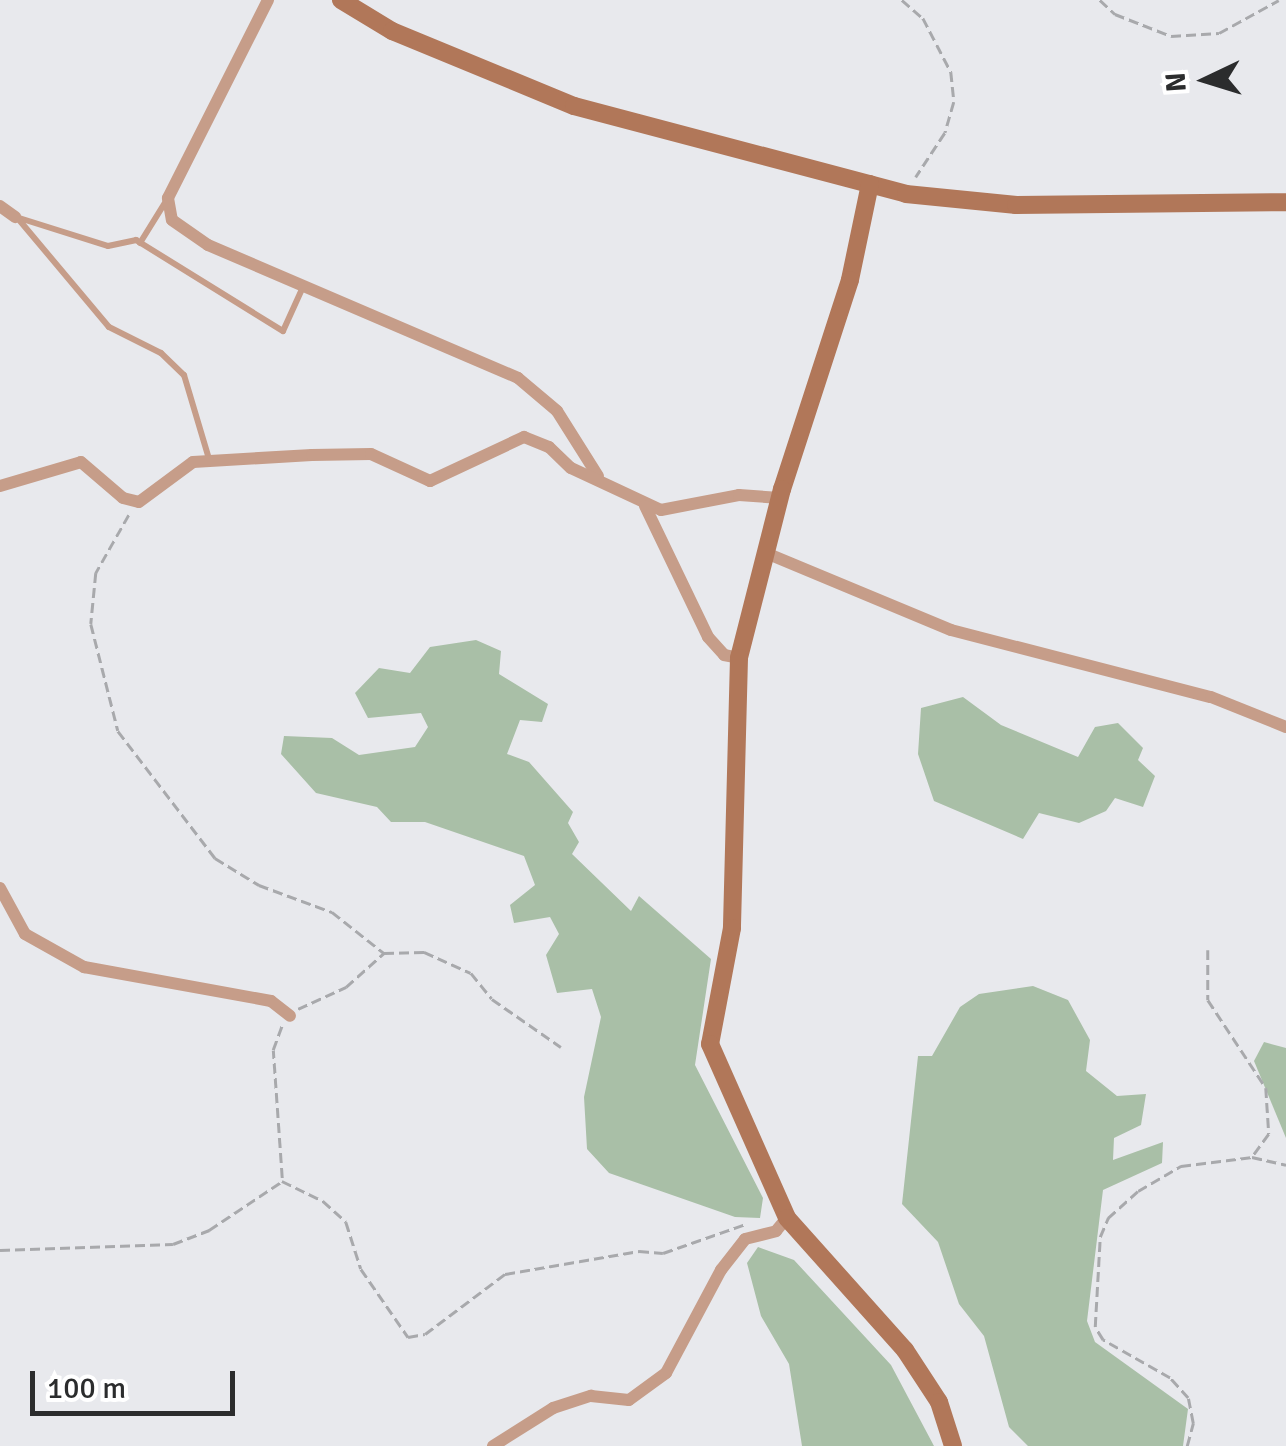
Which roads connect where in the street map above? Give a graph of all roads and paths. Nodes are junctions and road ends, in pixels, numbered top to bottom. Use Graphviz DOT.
graph roads {
  1 [pos="268,0"];
  2 [pos="341,0"];
  3 [pos="902,0"];
  4 [pos="1100,0"];
  5 [pos="1279,0"];
  6 [pos="870,184"];
  7 [pos="906,194"];
  8 [pos="168,198"];
  9 [pos="1286,202"];
  10 [pos="0,206"];
  11 [pos="15,216"];
  12 [pos="140,242"];
  13 [pos="304,286"];
  14 [pos="209,459"];
  15 [pos="598,476"];
  16 [pos="0,486"];
  17 [pos="780,498"];
  18 [pos="139,502"];
  19 [pos="646,506"];
  20 [pos="766,553"];
  21 [pos="738,658"];
  22 [pos="1286,727"];
  23 [pos="0,888"];
  24 [pos="1208,950"];
  25 [pos="384,953"];
  26 [pos="290,1016"];
  27 [pos="561,1047"];
  28 [pos="1252,1157"];
  29 [pos="1286,1165"];
  30 [pos="282,1181"];
  31 [pos="781,1224"];
  32 [pos="0,1250"];
  33 [pos="493,1446"];
  34 [pos="953,1446"];
  35 [pos="1187,1446"];
  1 -- 8 [label="street"];
  2 -- 6 [label="street"];
  3 -- 7 [label="path"];
  4 -- 5 [label="path"];
  6 -- 7 [label="street"];
  6 -- 17 [label="street"];
  7 -- 9 [label="street"];
  8 -- 12 [label="lane"];
  8 -- 13 [label="street"];
  10 -- 11 [label="street"];
  11 -- 12 [label="lane"];
  11 -- 14 [label="lane"];
  12 -- 13 [label="lane"];
  13 -- 15 [label="street"];
  14 -- 15 [label="street"];
  14 -- 18 [label="street"];
  15 -- 19 [label="street"];
  16 -- 18 [label="street"];
  17 -- 19 [label="street"];
  17 -- 20 [label="street"];
  18 -- 25 [label="path"];
  19 -- 21 [label="street"];
  20 -- 21 [label="street"];
  20 -- 22 [label="street"];
  21 -- 31 [label="street"];
  23 -- 26 [label="street"];
  24 -- 28 [label="path"];
  25 -- 26 [label="path"];
  25 -- 27 [label="path"];
  26 -- 30 [label="path"];
  28 -- 29 [label="path"];
  28 -- 35 [label="path"];
  30 -- 31 [label="path"];
  30 -- 32 [label="path"];
  31 -- 33 [label="street"];
  31 -- 34 [label="street"];
}
